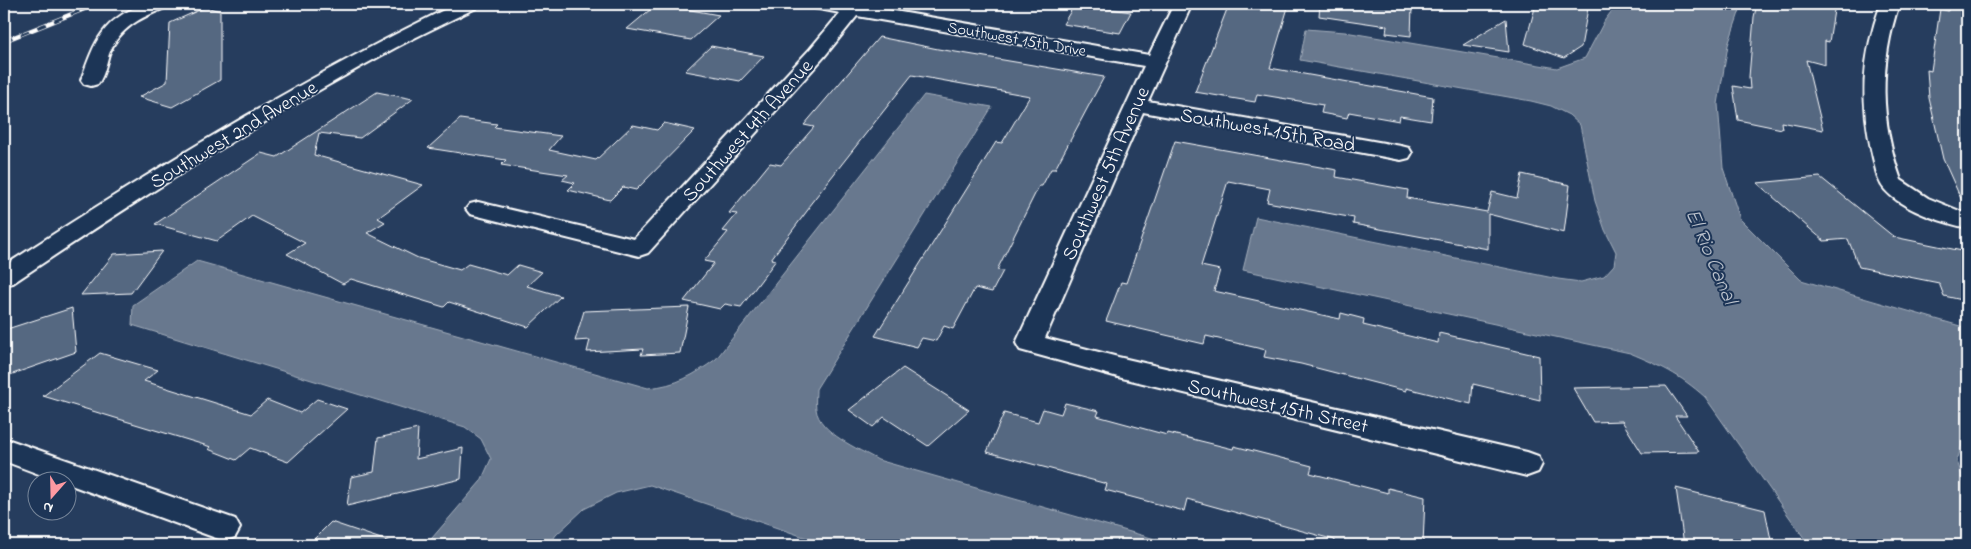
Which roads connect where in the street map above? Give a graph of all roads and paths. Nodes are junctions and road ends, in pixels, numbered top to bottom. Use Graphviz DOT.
graph roads {
  1 [pos="159,4"];
  2 [pos="470,4"];
  3 [pos="820,4"];
  4 [pos="1183,4"];
  5 [pos="1890,4"];
  6 [pos="853,9"];
  7 [pos="1155,62"];
  8 [pos="91,80"];
  9 [pos="1136,105"];
  10 [pos="1401,153"];
  11 [pos="478,209"];
  12 [pos="1967,221"];
  13 [pos="4,277"];
  14 [pos="1029,343"];
  15 [pos="4,449"];
  16 [pos="1527,464"];
  17 [pos="224,528"];
  1 -- 8 [label="street"];
  2 -- 13 [label="street, Southwest 2nd Avenue"];
  3 -- 6 [label="street, Southwest 15th Drive"];
  4 -- 7 [label="street, Southwest 5th Avenue"];
  5 -- 12 [label="street"];
  6 -- 7 [label="street, Southwest 15th Drive"];
  6 -- 11 [label="street, Southwest 4th Avenue"];
  7 -- 9 [label="street, Southwest 5th Avenue"];
  9 -- 10 [label="street, Southwest 15th Road"];
  9 -- 14 [label="street, Southwest 5th Avenue"];
  14 -- 16 [label="street, Southwest 15th Street"];
  15 -- 17 [label="street"];
}
